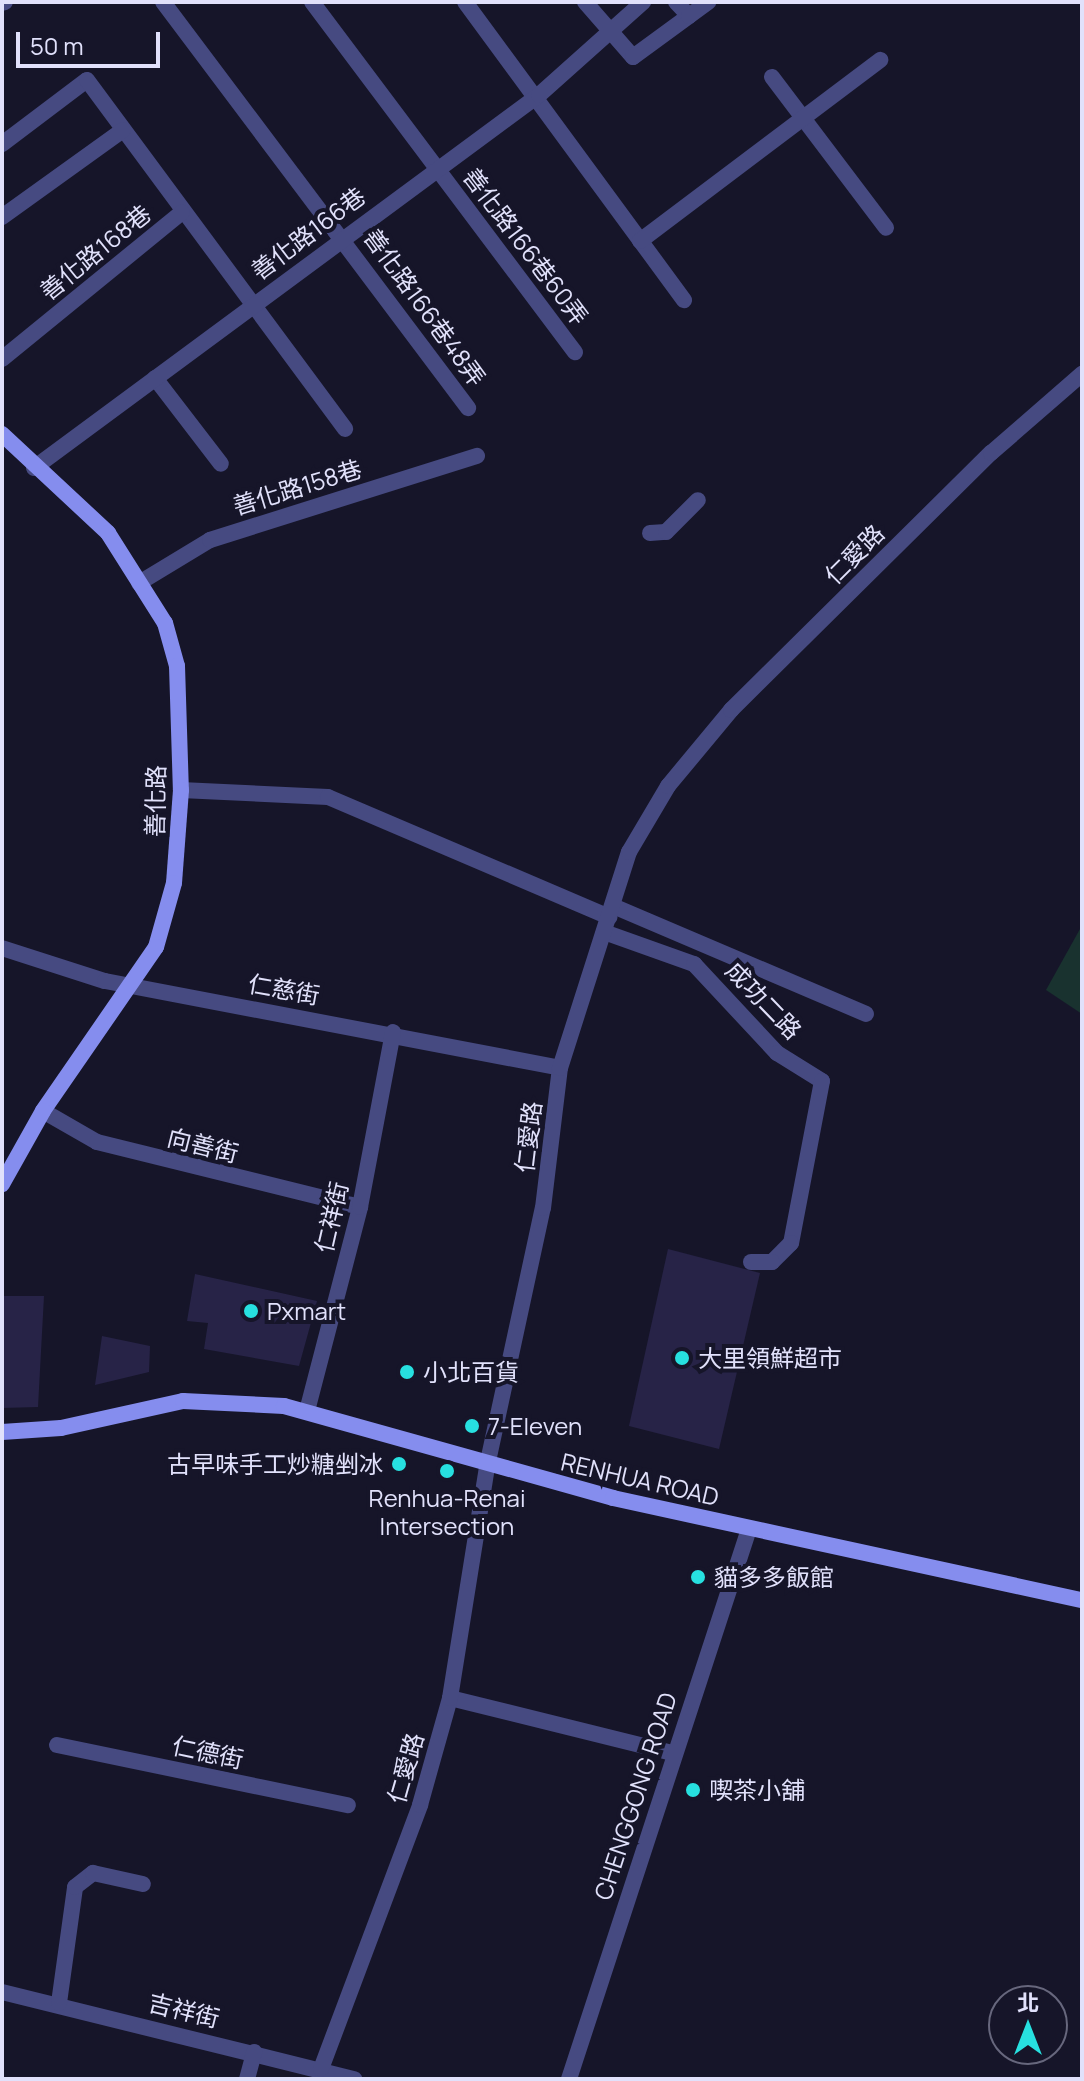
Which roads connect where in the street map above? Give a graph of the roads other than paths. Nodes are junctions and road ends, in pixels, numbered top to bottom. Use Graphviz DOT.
graph roads {
  1 [pos="163,2"];
  2 [pos="312,2"];
  3 [pos="465,2"];
  4 [pos="585,2"];
  5 [pos="643,2"];
  6 [pos="676,2"];
  7 [pos="708,2"];
  8 [pos="689,16"];
  9 [pos="608,33"];
  10 [pos="880,60"];
  11 [pos="772,77"];
  12 [pos="539,95"];
  13 [pos="804,116"];
  14 [pos="123,130"];
  15 [pos="2,144"];
  16 [pos="439,168"];
  17 [pos="182,212"];
  18 [pos="2,217"];
  19 [pos="886,228"];
  20 [pos="343,235"];
  21 [pos="640,241"];
  22 [pos="684,300"];
  23 [pos="253,305"];
  24 [pos="575,352"];
  25 [pos="2,359"];
  26 [pos="1082,374"];
  27 [pos="155,378"];
  28 [pos="468,408"];
  29 [pos="345,429"];
  30 [pos="2,434"];
  31 [pos="477,456"];
  32 [pos="221,464"];
  33 [pos="34,468"];
  34 [pos="698,500"];
  35 [pos="650,533"];
  36 [pos="139,583"];
  37 [pos="181,790"];
  38 [pos="609,918"];
  39 [pos="2,948"];
  40 [pos="131,986"];
  41 [pos="866,1014"];
  42 [pos="393,1032"];
  43 [pos="560,1068"];
  44 [pos="43,1111"];
  45 [pos="2,1184"];
  46 [pos="360,1207"];
  47 [pos="751,1262"];
  48 [pos="307,1411"];
  49 [pos="2,1432"];
  50 [pos="487,1466"];
  51 [pos="749,1529"];
  52 [pos="1082,1600"];
  53 [pos="450,1698"];
  54 [pos="57,1745"];
  55 [pos="673,1753"];
  56 [pos="348,1805"];
  57 [pos="143,1884"];
  58 [pos="2,1992"];
  59 [pos="59,2003"];
  60 [pos="254,2052"];
  61 [pos="321,2069"];
  62 [pos="247,2079"];
  63 [pos="354,2079"];
  64 [pos="569,2079"];
  1 -- 20 [label="street, 善化路166巷48弄"];
  2 -- 16 [label="street, 善化路166巷60弄"];
  3 -- 12 [label="street"];
  4 -- 9 [label="street"];
  5 -- 9 [label="street, 善化路166巷"];
  6 -- 8 [label="street"];
  7 -- 8 [label="street"];
  8 -- 9 [label="street"];
  9 -- 12 [label="street, 善化路166巷"];
  10 -- 13 [label="street"];
  11 -- 13 [label="street"];
  12 -- 16 [label="street, 善化路166巷"];
  12 -- 21 [label="street"];
  13 -- 19 [label="street"];
  13 -- 21 [label="street"];
  14 -- 15 [label="street"];
  14 -- 17 [label="street"];
  14 -- 18 [label="street"];
  16 -- 20 [label="street, 善化路166巷"];
  16 -- 24 [label="street, 善化路166巷60弄"];
  17 -- 23 [label="street"];
  17 -- 25 [label="street, 善化路168巷"];
  20 -- 23 [label="street, 善化路166巷"];
  20 -- 28 [label="street, 善化路166巷48弄"];
  21 -- 22 [label="street"];
  23 -- 27 [label="street, 善化路166巷"];
  23 -- 29 [label="street"];
  26 -- 38 [label="street, 仁愛路"];
  27 -- 32 [label="street"];
  27 -- 33 [label="street, 善化路166巷"];
  30 -- 33 [label="main road, 善化路"];
  31 -- 36 [label="street, 善化路158巷"];
  33 -- 36 [label="main road, 善化路"];
  34 -- 35 [label="street"];
  36 -- 37 [label="main road, 善化路"];
  37 -- 38 [label="street, 成功二路"];
  37 -- 40 [label="main road, 善化路"];
  38 -- 41 [label="street, 成功二路"];
  38 -- 43 [label="street, 仁愛路"];
  38 -- 47 [label="street, 成功二路"];
  39 -- 40 [label="street, 仁慈街"];
  40 -- 42 [label="street, 仁慈街"];
  40 -- 44 [label="main road, 善化路"];
  42 -- 43 [label="street, 仁慈街"];
  42 -- 46 [label="street, 仁祥街"];
  43 -- 50 [label="street, 仁愛路"];
  44 -- 45 [label="main road, 善化路"];
  44 -- 46 [label="street, 向善街"];
  46 -- 48 [label="street, 仁祥街"];
  48 -- 49 [label="main road, RENHUA ROAD"];
  48 -- 50 [label="main road, RENHUA ROAD"];
  50 -- 51 [label="main road, RENHUA ROAD"];
  50 -- 53 [label="street, 仁愛路"];
  51 -- 52 [label="main road, RENHUA ROAD"];
  51 -- 55 [label="street, CHENGGONG ROAD"];
  53 -- 55 [label="street"];
  53 -- 61 [label="street, 仁愛路"];
  54 -- 56 [label="street, 仁德街"];
  55 -- 64 [label="street, CHENGGONG ROAD"];
  57 -- 59 [label="street"];
  58 -- 59 [label="street, 吉祥街"];
  59 -- 60 [label="street, 吉祥街"];
  60 -- 61 [label="street, 吉祥街"];
  60 -- 62 [label="street"];
  61 -- 63 [label="street, 吉祥街"];
}
